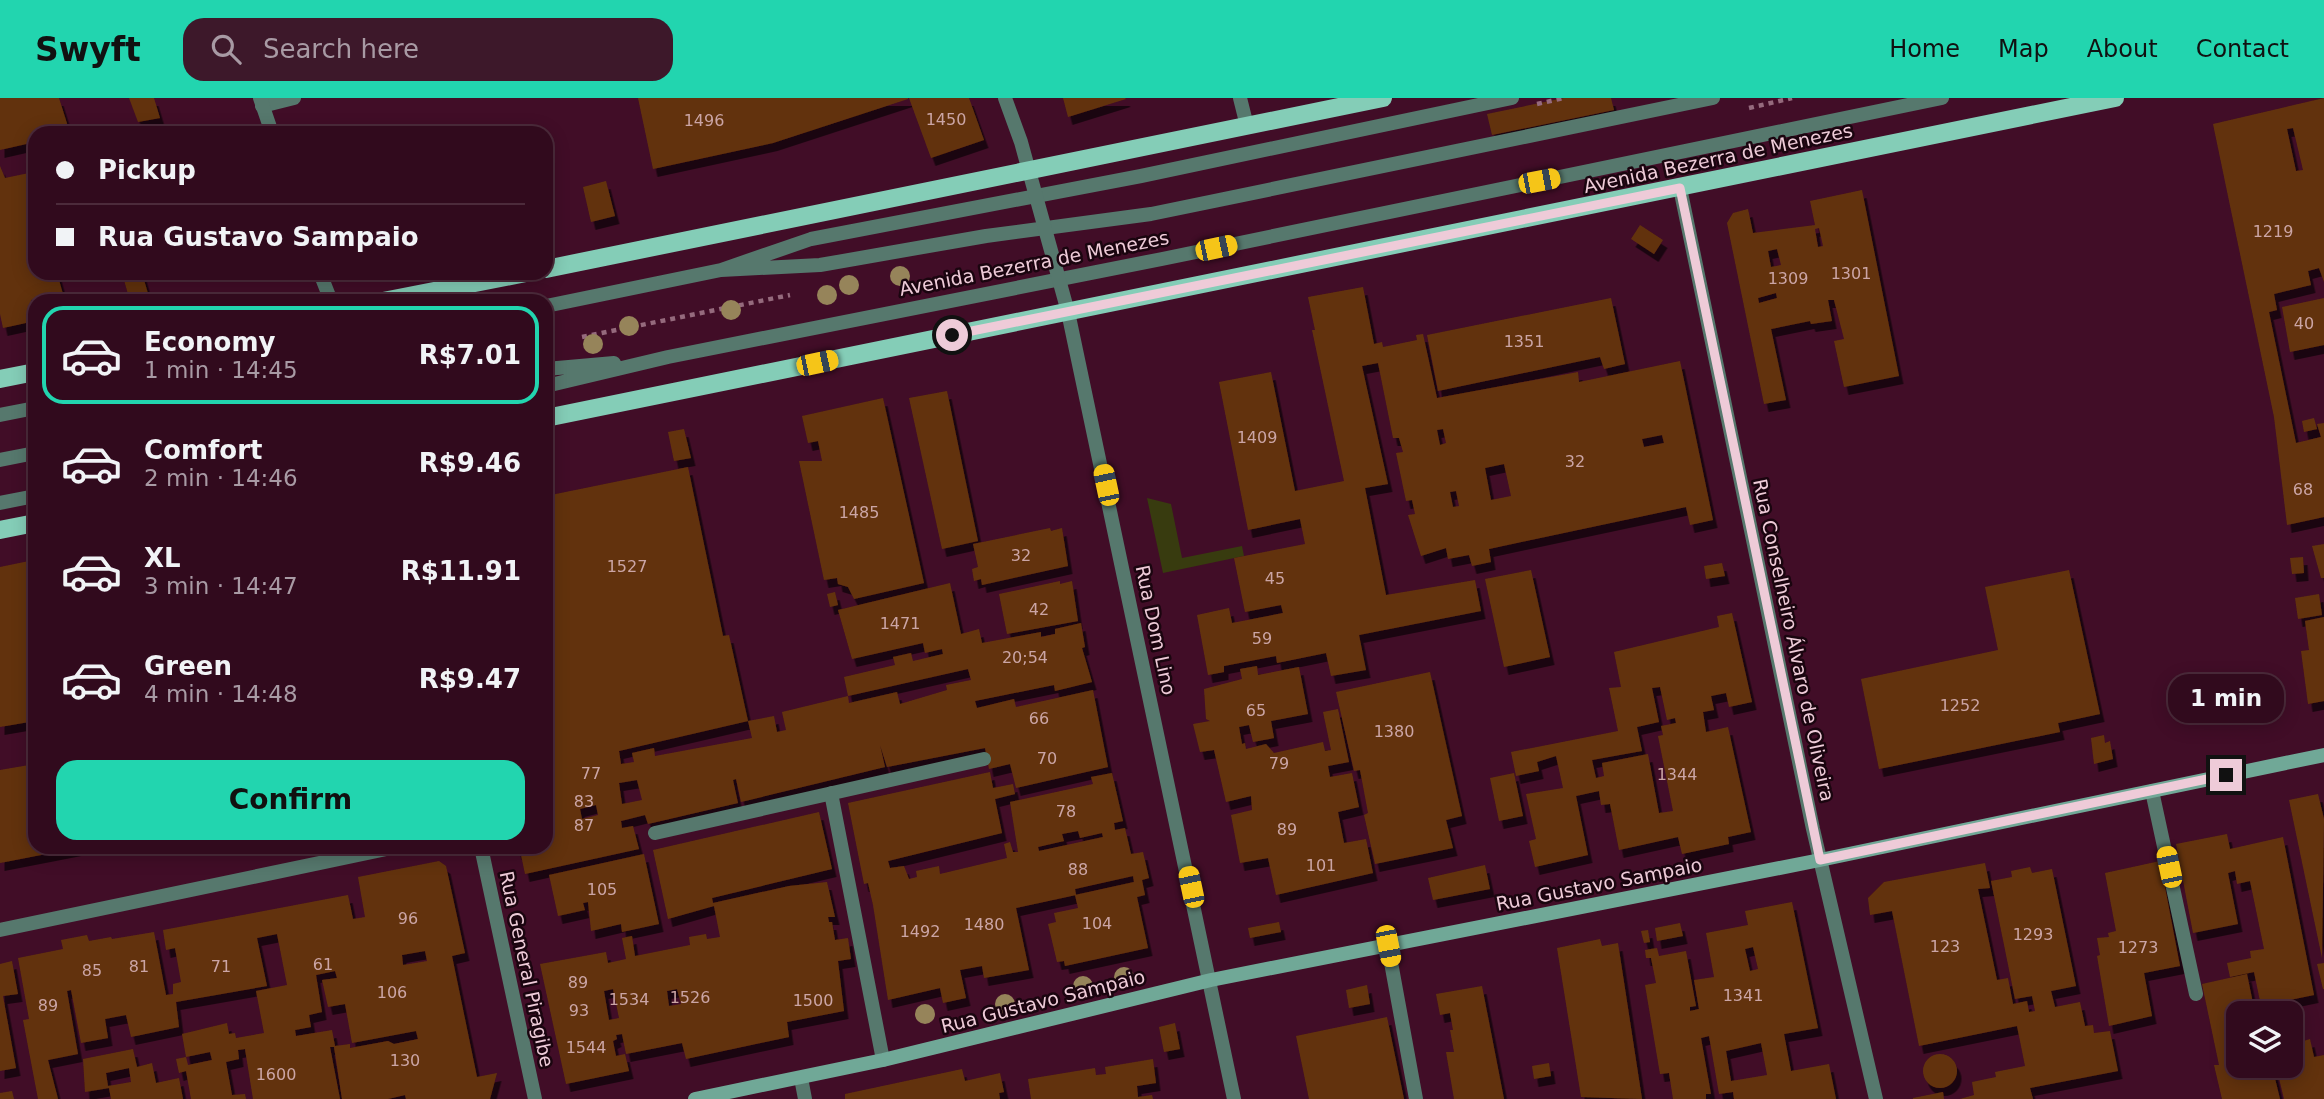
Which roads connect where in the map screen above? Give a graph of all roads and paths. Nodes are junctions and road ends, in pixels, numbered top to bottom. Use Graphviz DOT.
graph roads {
  1 [pos="294,98"];
  2 [pos="1005,98"];
  3 [pos="1240,98"];
  4 [pos="1383,98"];
  5 [pos="1512,98"];
  6 [pos="1713,98"];
  7 [pos="1942,98"];
  8 [pos="2115,98"];
  9 [pos="261,102"];
  10 [pos="270,126"];
  11 [pos="1247,126"];
  12 [pos="1029,171"];
  13 [pos="1680,188"];
  14 [pos="1036,196"];
  15 [pos="1045,228"];
  16 [pos="553,268"];
  17 [pos="721,270"];
  18 [pos="1059,279"];
  19 [pos="490,280"];
  20 [pos="802,292"];
  21 [pos="419,294"];
  22 [pos="553,305"];
  23 [pos="1068,312"];
  24 [pos="573,339"];
  25 [pos="668,357"];
  26 [pos="553,368"];
  27 [pos="28,373"];
  28 [pos="0,379"];
  29 [pos="553,384"];
  30 [pos="28,409"];
  31 [pos="0,415"];
  32 [pos="553,417"];
  33 [pos="28,454"];
  34 [pos="0,460"];
  35 [pos="28,497"];
  36 [pos="0,503"];
  37 [pos="28,524"];
  38 [pos="0,530"];
  39 [pos="2324,755"];
  40 [pos="984,759"];
  41 [pos="2152,791"];
  42 [pos="831,793"];
  43 [pos="655,833"];
  44 [pos="363,854"];
  45 [pos="483,854"];
  46 [pos="1820,860"];
  47 [pos="0,930"];
  48 [pos="1388,946"];
  49 [pos="1211,980"];
  50 [pos="2196,994"];
  51 [pos="883,1060"];
  52 [pos="801,1078"];
  53 [pos="536,1099"];
  54 [pos="695,1099"];
  55 [pos="805,1099"];
  56 [pos="1234,1099"];
  57 [pos="1416,1099"];
  58 [pos="1876,1099"];
  1 -- 9 [label="street"];
  2 -- 12 [label="street, Rua Dom Lino"];
  3 -- 11 [label="street"];
  4 -- 11 [label="main road"];
  5 -- 14 [label="street, Avenida Bezerra de Menezes"];
  6 -- 15 [label="street, Avenida Bezerra de Menezes"];
  7 -- 18 [label="street, Avenida Bezerra de Menezes"];
  8 -- 13 [label="main road, Avenida Bezerra de Menezes"];
  9 -- 10 [label="street"];
  11 -- 12 [label="main road"];
  12 -- 14 [label="street, Rua Dom Lino"];
  12 -- 16 [label="main road"];
  13 -- 23 [label="main road, Avenida Bezerra de Menezes"];
  13 -- 46 [label="street, Rua Conselheiro Álvaro de Oliveira"];
  14 -- 15 [label="street, Rua Dom Lino"];
  14 -- 17 [label="street, Avenida Bezerra de Menezes"];
  15 -- 17 [label="street, Avenida Bezerra de Menezes"];
  15 -- 18 [label="street, Rua Dom Lino"];
  17 -- 22 [label="street, Avenida Bezerra de Menezes"];
  18 -- 23 [label="street, Rua Dom Lino"];
  18 -- 25 [label="street, Avenida Bezerra de Menezes"];
  19 -- 21 [label="main road"];
  20 -- 24 [label="path"];
  23 -- 32 [label="main road, Avenida Bezerra de Menezes"];
  23 -- 49 [label="street, Rua Dom Lino"];
  25 -- 26 [label="street, Avenida Bezerra de Menezes"];
  25 -- 29 [label="street, Avenida Bezerra de Menezes"];
  27 -- 28 [label="main road"];
  30 -- 31 [label="street"];
  33 -- 34 [label="street"];
  35 -- 36 [label="street"];
  37 -- 38 [label="main road"];
  39 -- 41 [label="street, Rua Gustavo Sampaio"];
  40 -- 42 [label="street"];
  41 -- 46 [label="street, Rua Gustavo Sampaio"];
  41 -- 50 [label="street"];
  42 -- 43 [label="street"];
  42 -- 51 [label="street"];
  44 -- 47 [label="street"];
  45 -- 53 [label="street, Rua General Piragibe"];
  46 -- 48 [label="street, Rua Gustavo Sampaio"];
  46 -- 58 [label="street, Rua Conselheiro Álvaro de Oliveira"];
  48 -- 49 [label="street, Rua Gustavo Sampaio"];
  48 -- 57 [label="street"];
  49 -- 51 [label="street, Rua Gustavo Sampaio"];
  49 -- 56 [label="street, Rua Dom Lino"];
  51 -- 52 [label="street, Rua Gustavo Sampaio"];
  52 -- 54 [label="street, Rua Gustavo Sampaio"];
  52 -- 55 [label="street"];
}
